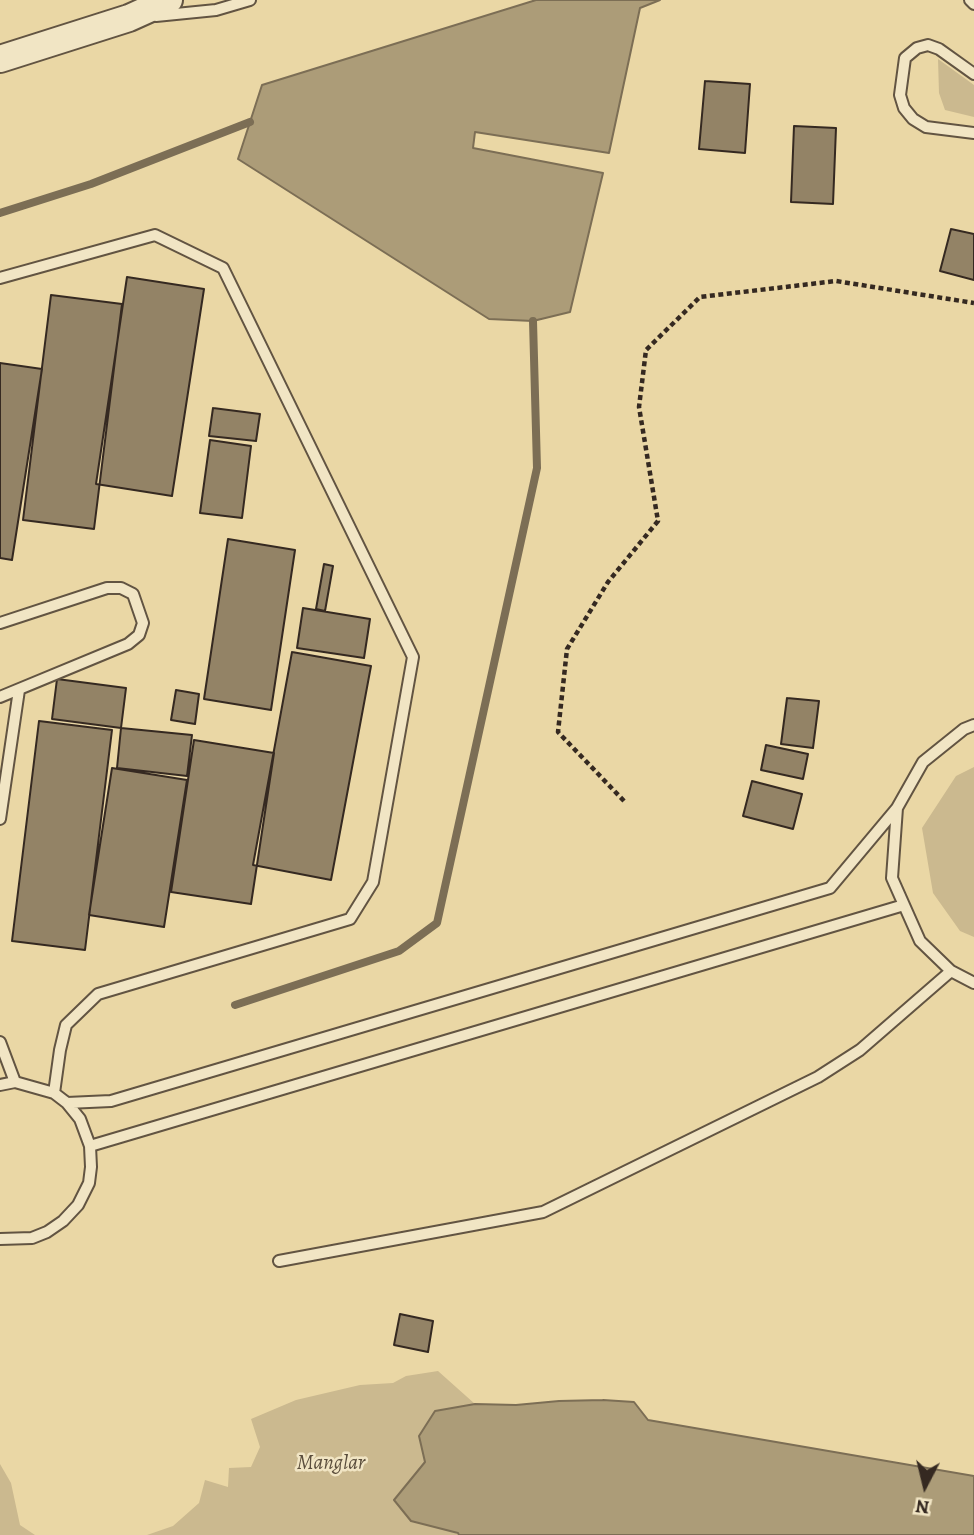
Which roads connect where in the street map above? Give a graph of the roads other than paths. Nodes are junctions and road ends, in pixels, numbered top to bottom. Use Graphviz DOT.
graph roads {
  1 [pos="169,0"];
  2 [pos="250,0"];
  3 [pos="970,0"];
  4 [pos="974,4"];
  5 [pos="129,18"];
  6 [pos="0,59"];
  7 [pos="974,74"];
  8 [pos="974,133"];
  9 [pos="0,278"];
  10 [pos="0,624"];
  11 [pos="19,690"];
  12 [pos="0,697"];
  13 [pos="974,725"];
  14 [pos="897,808"];
  15 [pos="0,819"];
  16 [pos="904,905"];
  17 [pos="951,971"];
  18 [pos="974,984"];
  19 [pos="0,1042"];
  20 [pos="15,1082"];
  21 [pos="0,1084"];
  22 [pos="54,1093"];
  23 [pos="67,1103"];
  24 [pos="90,1146"];
  25 [pos="0,1239"];
  26 [pos="279,1261"];
  1 -- 5 [label="street"];
  2 -- 5 [label="lane"];
  3 -- 4 [label="lane"];
  5 -- 6 [label="street"];
  7 -- 8 [label="lane"];
  9 -- 22 [label="lane"];
  10 -- 11 [label="lane"];
  11 -- 12 [label="lane"];
  11 -- 15 [label="lane"];
  13 -- 14 [label="lane"];
  14 -- 16 [label="lane"];
  14 -- 23 [label="lane"];
  16 -- 17 [label="lane"];
  16 -- 24 [label="lane"];
  17 -- 18 [label="lane"];
  17 -- 26 [label="lane"];
  19 -- 20 [label="lane"];
  20 -- 21 [label="lane"];
  20 -- 22 [label="lane"];
  22 -- 23 [label="lane"];
  23 -- 24 [label="lane"];
  24 -- 25 [label="lane"];
}
